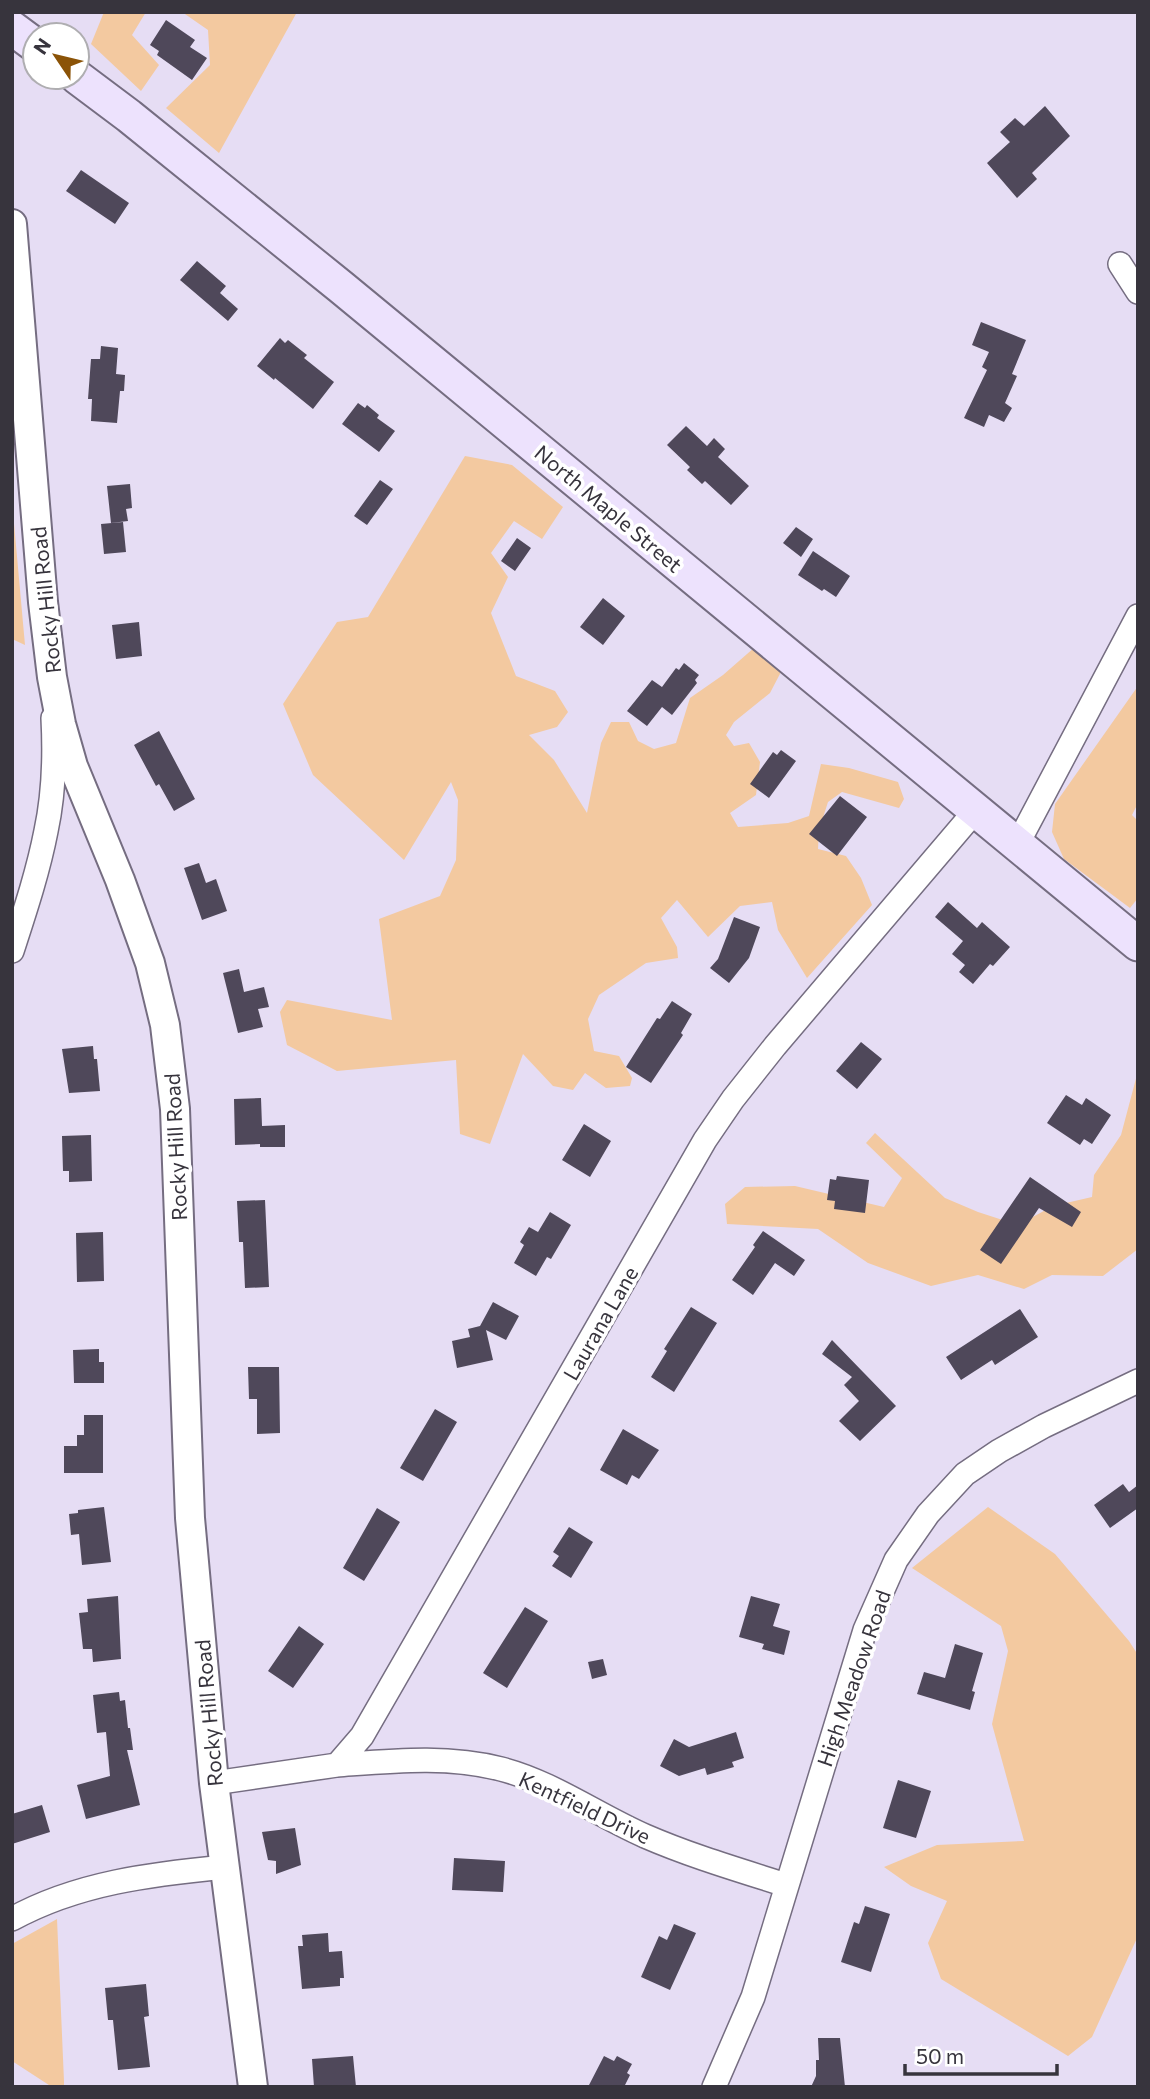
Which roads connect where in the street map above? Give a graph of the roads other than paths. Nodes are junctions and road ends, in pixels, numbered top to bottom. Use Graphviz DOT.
graph roads {
  1 [pos="91,88"];
  2 [pos="12,225"];
  3 [pos="1120,264"];
  4 [pos="1138,292"];
  5 [pos="1138,616"];
  6 [pos="52,677"];
  7 [pos="976,810"];
  8 [pos="1018,843"];
  9 [pos="1138,944"];
  10 [pos="12,951"];
  11 [pos="1138,1381"];
  12 [pos="337,1765"];
  13 [pos="214,1783"];
  14 [pos="225,1867"];
  15 [pos="786,1885"];
  16 [pos="12,1919"];
  17 [pos="253,2087"];
  18 [pos="714,2087"];
  1 -- 7 [label="main road, North Maple Street"];
  2 -- 6 [label="street, Rocky Hill Road"];
  3 -- 4 [label="street"];
  5 -- 8 [label="street"];
  6 -- 10 [label="street"];
  6 -- 13 [label="street, Rocky Hill Road"];
  7 -- 8 [label="main road, North Maple Street"];
  7 -- 12 [label="street, Laurana Lane"];
  8 -- 9 [label="main road, North Maple Street"];
  11 -- 15 [label="street, High Meadow Road"];
  12 -- 13 [label="street"];
  12 -- 15 [label="street, Kentfield Drive"];
  13 -- 14 [label="street, Rocky Hill Road"];
  14 -- 16 [label="street"];
  14 -- 17 [label="street, Rocky Hill Road"];
  15 -- 18 [label="street, High Meadow Road"];
}
